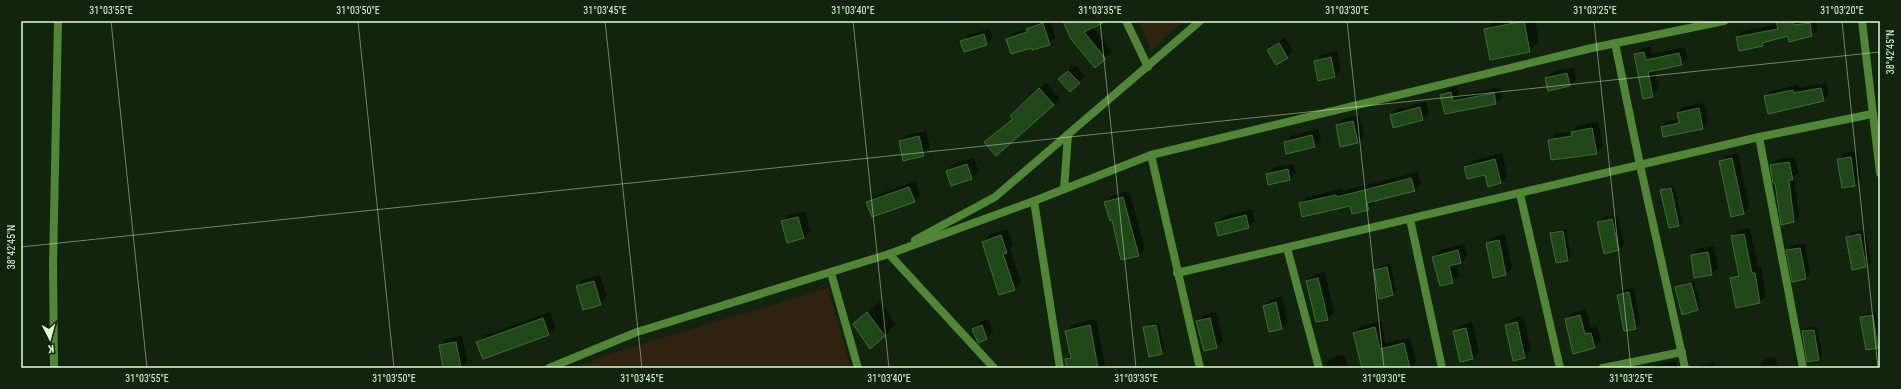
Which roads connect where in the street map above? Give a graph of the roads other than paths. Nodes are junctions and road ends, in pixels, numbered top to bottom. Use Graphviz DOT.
graph roads {
  1 [pos="58,21"];
  2 [pos="1126,21"];
  3 [pos="1200,21"];
  4 [pos="1724,21"];
  5 [pos="1862,21"];
  6 [pos="1616,42"];
  7 [pos="1148,67"];
  8 [pos="1872,114"];
  9 [pos="1068,135"];
  10 [pos="1759,137"];
  11 [pos="1878,153"];
  12 [pos="1151,154"];
  13 [pos="1640,165"];
  14 [pos="1880,173"];
  15 [pos="1064,189"];
  16 [pos="1520,194"];
  17 [pos="1034,201"];
  18 [pos="1410,219"];
  19 [pos="1287,248"];
  20 [pos="889,254"];
  21 [pos="831,273"];
  22 [pos="1177,273"];
  23 [pos="1682,352"];
  24 [pos="54,368"];
  25 [pos="549,368"];
  26 [pos="858,368"];
  27 [pos="994,368"];
  28 [pos="1060,368"];
  29 [pos="1200,368"];
  30 [pos="1319,368"];
  31 [pos="1442,368"];
  32 [pos="1560,368"];
  33 [pos="1603,368"];
  34 [pos="1685,368"];
  35 [pos="1803,368"];
  1 -- 24 [label="street"];
  2 -- 7 [label="street"];
  3 -- 7 [label="street"];
  4 -- 6 [label="street"];
  5 -- 8 [label="street"];
  6 -- 12 [label="street"];
  6 -- 13 [label="street"];
  7 -- 9 [label="street"];
  8 -- 10 [label="street"];
  8 -- 11 [label="street"];
  9 -- 15 [label="street"];
  9 -- 20 [label="street"];
  10 -- 13 [label="street"];
  10 -- 35 [label="street"];
  11 -- 14 [label="street"];
  12 -- 15 [label="street"];
  12 -- 22 [label="street"];
  13 -- 16 [label="street"];
  13 -- 23 [label="street"];
  15 -- 17 [label="street"];
  16 -- 18 [label="street"];
  16 -- 32 [label="street"];
  17 -- 20 [label="street"];
  17 -- 28 [label="street"];
  18 -- 19 [label="street"];
  18 -- 31 [label="street"];
  19 -- 22 [label="street"];
  19 -- 30 [label="street"];
  20 -- 21 [label="street"];
  20 -- 27 [label="street"];
  21 -- 25 [label="street"];
  21 -- 26 [label="street"];
  22 -- 29 [label="street"];
  23 -- 33 [label="street"];
  23 -- 34 [label="street"];
}
